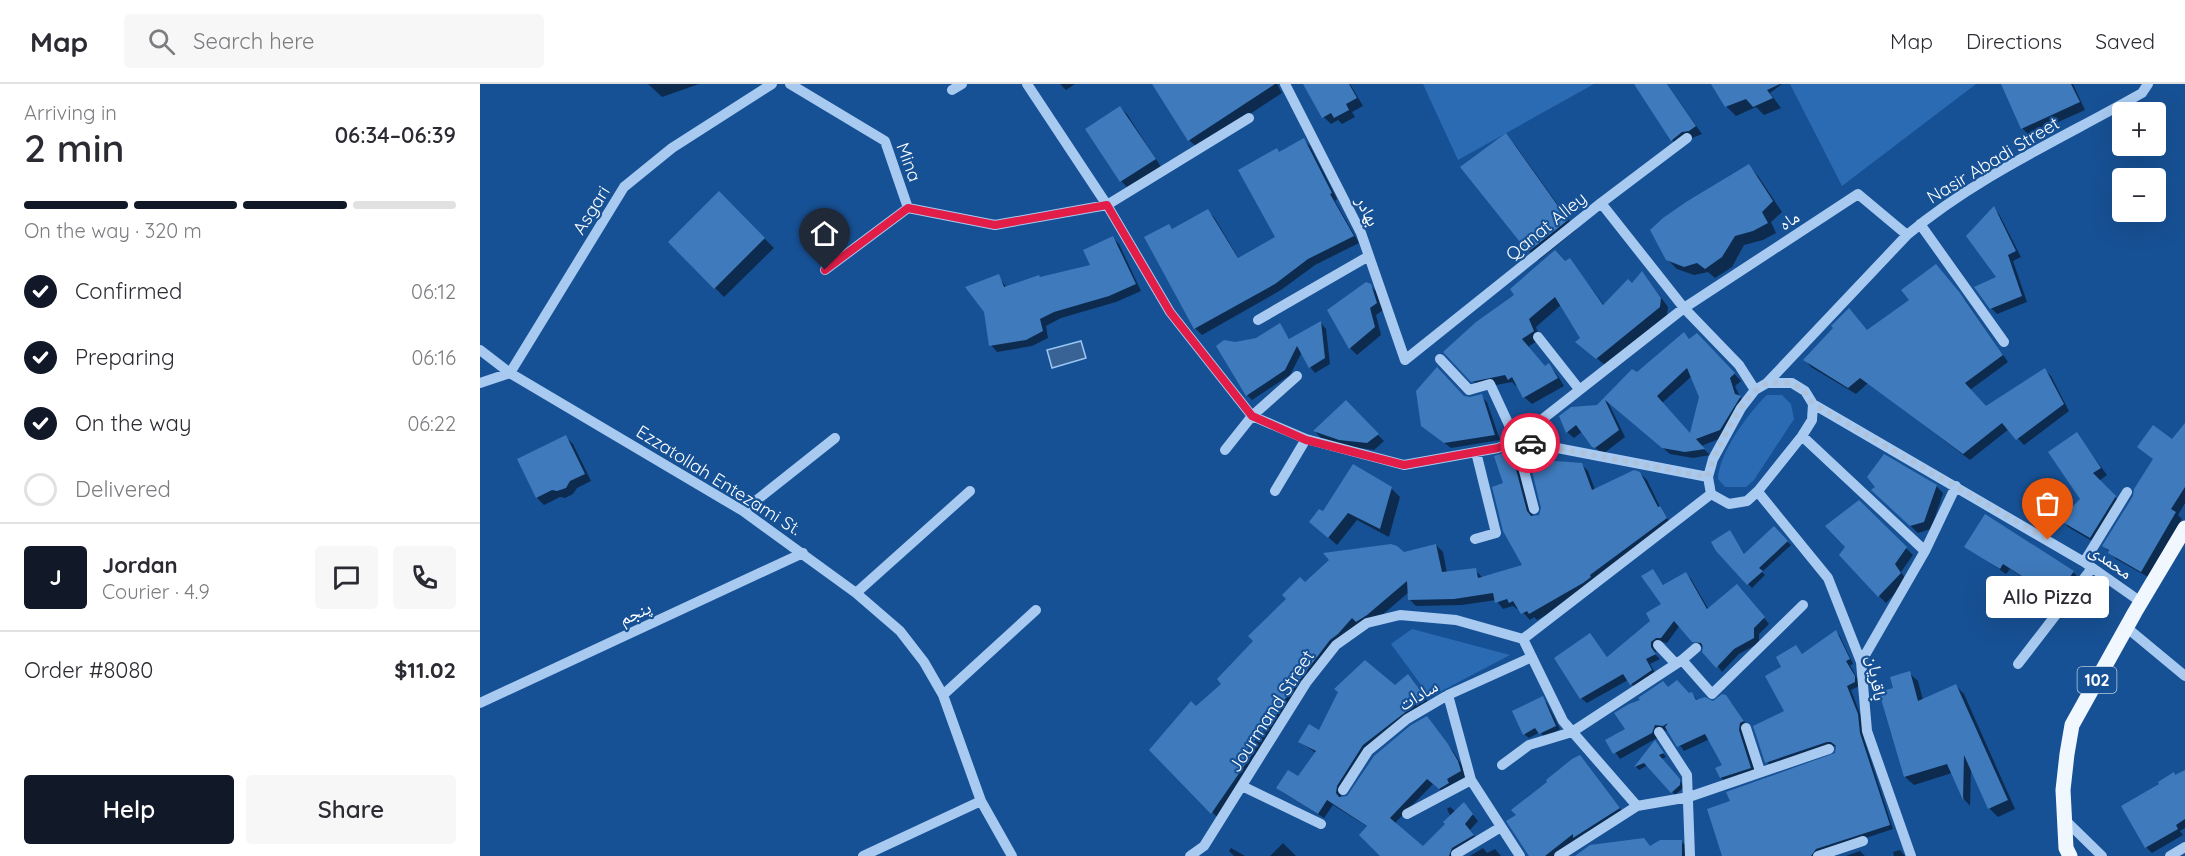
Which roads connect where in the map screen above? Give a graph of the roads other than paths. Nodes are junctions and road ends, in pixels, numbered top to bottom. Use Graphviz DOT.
graph roads {
  1 [pos="772,84"];
  2 [pos="790,84"];
  3 [pos="962,84"];
  4 [pos="1027,84"];
  5 [pos="1285,84"];
  6 [pos="2148,84"];
  7 [pos="952,90"];
  8 [pos="1249,118"];
  9 [pos="1687,138"];
  10 [pos="1601,202"];
  11 [pos="1107,205"];
  12 [pos="908,208"];
  13 [pos="1920,224"];
  14 [pos="1907,235"];
  15 [pos="1369,256"];
  16 [pos="825,270"];
  17 [pos="1684,308"];
  18 [pos="1258,320"];
  19 [pos="1538,337"];
  20 [pos="2004,342"];
  21 [pos="480,350"];
  22 [pos="1440,359"];
  23 [pos="1405,360"];
  24 [pos="510,373"];
  25 [pos="1298,376"];
  26 [pos="480,383"];
  27 [pos="1767,383"];
  28 [pos="1579,389"];
  29 [pos="1755,390"];
  30 [pos="1813,404"];
  31 [pos="1252,416"];
  32 [pos="1803,436"];
  33 [pos="835,438"];
  34 [pos="1306,440"];
  35 [pos="1515,440"];
  36 [pos="1224,450"];
  37 [pos="1476,452"];
  38 [pos="1707,477"];
  39 [pos="1956,486"];
  40 [pos="970,491"];
  41 [pos="1275,491"];
  42 [pos="1758,492"];
  43 [pos="2127,492"];
  44 [pos="1711,494"];
  45 [pos="1534,509"];
  46 [pos="743,511"];
  47 [pos="2185,528"];
  48 [pos="1475,539"];
  49 [pos="1925,551"];
  50 [pos="804,553"];
  51 [pos="2088,565"];
  52 [pos="856,593"];
  53 [pos="2141,602"];
  54 [pos="1803,604"];
  55 [pos="1036,610"];
  56 [pos="2126,627"];
  57 [pos="1523,639"];
  58 [pos="1658,645"];
  59 [pos="1696,648"];
  60 [pos="1532,657"];
  61 [pos="1679,662"];
  62 [pos="1861,662"];
  63 [pos="2018,664"];
  64 [pos="2185,676"];
  65 [pos="943,696"];
  66 [pos="1448,696"];
  67 [pos="480,703"];
  68 [pos="1746,728"];
  69 [pos="1572,732"];
  70 [pos="1659,732"];
  71 [pos="1829,749"];
  72 [pos="1502,765"];
  73 [pos="1760,771"];
  74 [pos="1471,780"];
  75 [pos="1242,786"];
  76 [pos="1343,790"];
  77 [pos="1689,797"];
  78 [pos="981,801"];
  79 [pos="1637,806"];
  80 [pos="1407,814"];
  81 [pos="2064,818"];
  82 [pos="1321,824"];
  83 [pos="1501,827"];
  84 [pos="1863,841"];
  85 [pos="2185,847"];
  86 [pos="2066,853"];
  87 [pos="1456,854"];
  88 [pos="863,856"];
  89 [pos="1012,856"];
  90 [pos="1190,856"];
  91 [pos="1520,856"];
  92 [pos="1559,856"];
  93 [pos="1690,856"];
  94 [pos="1818,856"];
  95 [pos="1911,856"];
  96 [pos="2102,856"];
  97 [pos="2170,856"];
  1 -- 24 [label="street, Asgari"];
  2 -- 12 [label="street, Mina"];
  3 -- 7 [label="street"];
  4 -- 11 [label="street"];
  5 -- 15 [label="street, بهادر"];
  6 -- 13 [label="street, Nasir Abadi Street"];
  8 -- 11 [label="street"];
  9 -- 10 [label="street"];
  10 -- 17 [label="street, Qanat Alley"];
  10 -- 23 [label="street, Qanat Alley"];
  11 -- 12 [label="street, Mina"];
  11 -- 31 [label="street"];
  12 -- 16 [label="street"];
  13 -- 14 [label="street, Nasir Abadi Street"];
  13 -- 20 [label="street"];
  14 -- 17 [label="street, ماه"];
  14 -- 27 [label="street, Nasir Abadi Street"];
  15 -- 18 [label="street"];
  15 -- 23 [label="street, بهادر"];
  17 -- 28 [label="street"];
  17 -- 29 [label="street, Qanat Alley"];
  19 -- 28 [label="street"];
  21 -- 24 [label="street, Ezzatollah Entezami St."];
  22 -- 35 [label="street"];
  24 -- 26 [label="street"];
  24 -- 46 [label="street, Ezzatollah Entezami St."];
  25 -- 31 [label="street"];
  27 -- 29 [label="street, Nasir Abadi Street"];
  27 -- 30 [label="street, محمدی"];
  28 -- 35 [label="street"];
  29 -- 38 [label="street"];
  30 -- 32 [label="street"];
  30 -- 39 [label="street, محمدی"];
  31 -- 34 [label="street"];
  31 -- 36 [label="street"];
  32 -- 42 [label="street"];
  32 -- 49 [label="street"];
  33 -- 46 [label="street"];
  34 -- 37 [label="street"];
  34 -- 41 [label="street"];
  35 -- 37 [label="street"];
  35 -- 38 [label="street"];
  35 -- 45 [label="street"];
  37 -- 48 [label="street"];
  38 -- 44 [label="street"];
  39 -- 49 [label="street"];
  39 -- 51 [label="street, محمدی"];
  40 -- 52 [label="street"];
  42 -- 44 [label="street"];
  42 -- 62 [label="street, باقریان"];
  43 -- 51 [label="street"];
  44 -- 57 [label="street"];
  46 -- 50 [label="street, Ezzatollah Entezami St."];
  47 -- 53 [label="main road, 102"];
  49 -- 62 [label="street"];
  50 -- 52 [label="street, Ezzatollah Entezami St."];
  50 -- 67 [label="street, پنجم"];
  51 -- 53 [label="street, محمدی"];
  51 -- 63 [label="street"];
  52 -- 65 [label="street, Ezzatollah Entezami St."];
  53 -- 56 [label="main road, 102"];
  54 -- 61 [label="street"];
  55 -- 65 [label="street"];
  56 -- 64 [label="street"];
  56 -- 81 [label="main road, 102"];
  57 -- 60 [label="street"];
  57 -- 75 [label="street, Jourmand Street"];
  58 -- 61 [label="street"];
  59 -- 61 [label="street"];
  60 -- 66 [label="street, سادات"];
  60 -- 69 [label="street"];
  61 -- 69 [label="street"];
  62 -- 95 [label="street, باقریان"];
  65 -- 78 [label="street, Ezzatollah Entezami St."];
  66 -- 74 [label="street"];
  66 -- 76 [label="street, سادات"];
  68 -- 73 [label="street"];
  69 -- 72 [label="street"];
  69 -- 79 [label="street"];
  70 -- 77 [label="street"];
  71 -- 73 [label="street"];
  73 -- 77 [label="street"];
  74 -- 80 [label="street"];
  74 -- 83 [label="street"];
  75 -- 82 [label="street"];
  75 -- 90 [label="street, Jourmand Street"];
  77 -- 79 [label="street"];
  77 -- 93 [label="street"];
  78 -- 88 [label="street"];
  78 -- 89 [label="street, Ezzatollah Entezami St."];
  79 -- 92 [label="street"];
  81 -- 86 [label="main road, 102"];
  81 -- 96 [label="street"];
  83 -- 87 [label="street"];
  83 -- 91 [label="street"];
  84 -- 94 [label="street"];
  85 -- 97 [label="street"];
}
